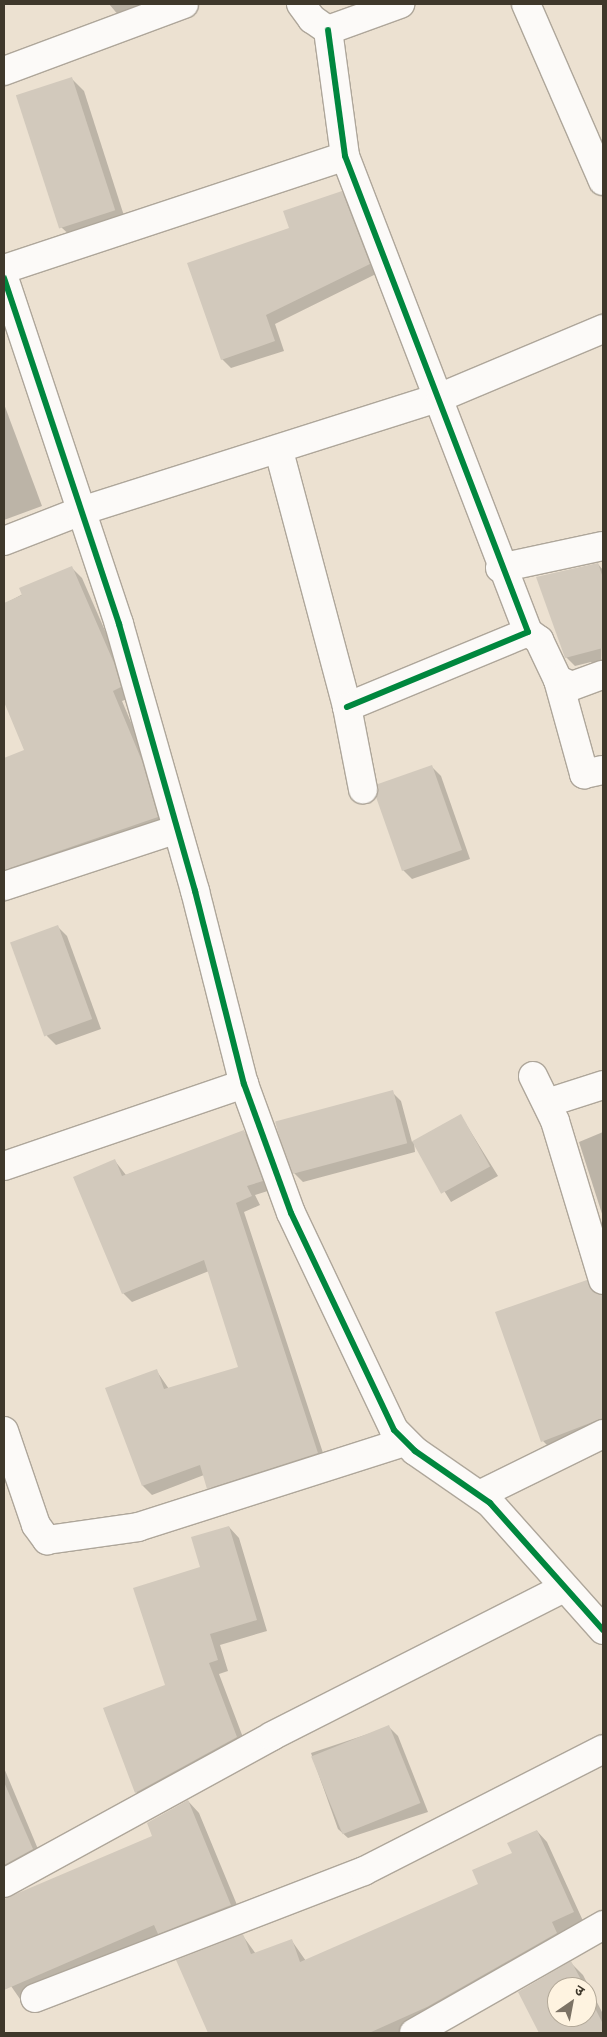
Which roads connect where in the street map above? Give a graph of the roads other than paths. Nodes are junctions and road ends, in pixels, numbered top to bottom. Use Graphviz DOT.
graph roads {
  1 [pos="184,4"];
  2 [pos="301,4"];
  3 [pos="400,4"];
  4 [pos="526,4"];
  5 [pos="328,30"];
  6 [pos="4,71"];
  7 [pos="344,156"];
  8 [pos="603,181"];
  9 [pos="4,269"];
  10 [pos="4,278"];
  11 [pos="603,329"];
  12 [pos="441,397"];
  13 [pos="279,451"];
  14 [pos="81,511"];
  15 [pos="4,540"];
  16 [pos="603,546"];
  17 [pos="500,568"];
  18 [pos="528,632"];
  19 [pos="603,675"];
  20 [pos="558,680"];
  21 [pos="347,706"];
  22 [pos="603,770"];
  23 [pos="363,789"];
  24 [pos="174,830"];
  25 [pos="4,886"];
  26 [pos="533,1076"];
  27 [pos="244,1084"];
  28 [pos="603,1085"];
  29 [pos="547,1103"];
  30 [pos="4,1166"];
  31 [pos="603,1280"];
  32 [pos="4,1431"];
  33 [pos="603,1434"];
  34 [pos="404,1442"];
  35 [pos="481,1494"];
  36 [pos="564,1588"];
  37 [pos="603,1630"];
  38 [pos="603,1748"];
  39 [pos="4,1883"];
  40 [pos="603,1925"];
  41 [pos="35,1998"];
  42 [pos="414,2033"];
  1 -- 6 [label="street"];
  2 -- 5 [label="street"];
  3 -- 5 [label="street"];
  4 -- 8 [label="street"];
  5 -- 7 [label="street"];
  7 -- 9 [label="street"];
  7 -- 12 [label="street"];
  10 -- 14 [label="street"];
  11 -- 12 [label="street"];
  12 -- 13 [label="street"];
  12 -- 17 [label="street"];
  13 -- 14 [label="street"];
  13 -- 21 [label="street"];
  14 -- 15 [label="street"];
  14 -- 24 [label="street"];
  16 -- 17 [label="street"];
  17 -- 18 [label="street"];
  18 -- 20 [label="street"];
  18 -- 21 [label="street"];
  19 -- 20 [label="street"];
  20 -- 22 [label="street"];
  21 -- 23 [label="street"];
  24 -- 25 [label="street"];
  24 -- 27 [label="street"];
  26 -- 29 [label="street"];
  27 -- 30 [label="street"];
  27 -- 34 [label="street"];
  28 -- 29 [label="street"];
  29 -- 31 [label="street"];
  32 -- 34 [label="street"];
  33 -- 35 [label="street"];
  34 -- 35 [label="street"];
  35 -- 36 [label="street"];
  36 -- 37 [label="street"];
  36 -- 39 [label="street"];
  38 -- 41 [label="street"];
  40 -- 42 [label="street"];
}
